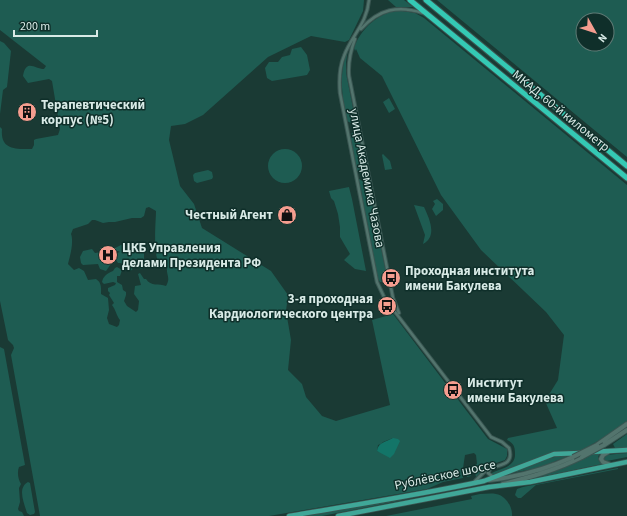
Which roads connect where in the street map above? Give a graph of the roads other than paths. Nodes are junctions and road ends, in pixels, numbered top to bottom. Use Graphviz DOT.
graph roads {
  1 [pos="369,0"];
  2 [pos="410,0"];
  3 [pos="426,0"];
  4 [pos="428,14"];
  5 [pos="357,33"];
  6 [pos="627,165"];
  7 [pos="627,178"];
  8 [pos="403,321"];
  9 [pos="627,424"];
  10 [pos="627,430"];
  11 [pos="627,450"];
  12 [pos="610,451"];
  13 [pos="627,462"];
  14 [pos="612,465"];
  15 [pos="490,469"];
  16 [pos="494,477"];
  17 [pos="484,481"];
  18 [pos="473,483"];
  19 [pos="489,487"];
  20 [pos="289,516"];
  21 [pos="338,516"];
  1 -- 5 [label="street, улица Академика Чазова"];
  2 -- 4 [label="highway, МКАД, 60-й километр"];
  3 -- 6 [label="highway, МКАД, 60-й километр"];
  4 -- 5 [label="street, улица Академика Чазова"];
  4 -- 7 [label="highway, МКАД, 60-й километр"];
  5 -- 8 [label="street, улица Академика Чазова"];
  5 -- 8 [label="street, улица Академика Чазова"];
  8 -- 15 [label="street, улица Академика Чазова"];
  9 -- 17 [label="main road, bridge"];
  10 -- 19 [label="main road, bridge"];
  11 -- 12 [label="main road, Рублёвское шоссе"];
  12 -- 14 [label="main road"];
  12 -- 16 [label="main road, Рублёвское шоссе"];
  13 -- 14 [label="main road, Рублёвское шоссе"];
  14 -- 19 [label="main road, Рублёвское шоссе"];
  15 -- 16 [label="street"];
  15 -- 18 [label="street, улица Академика Чазова"];
  16 -- 17 [label="main road, Рублёвское шоссе"];
  17 -- 18 [label="main road, Рублёвское шоссе"];
  18 -- 20 [label="main road, Рублёвское шоссе"];
  19 -- 21 [label="main road, Рублёвское шоссе"];
}
